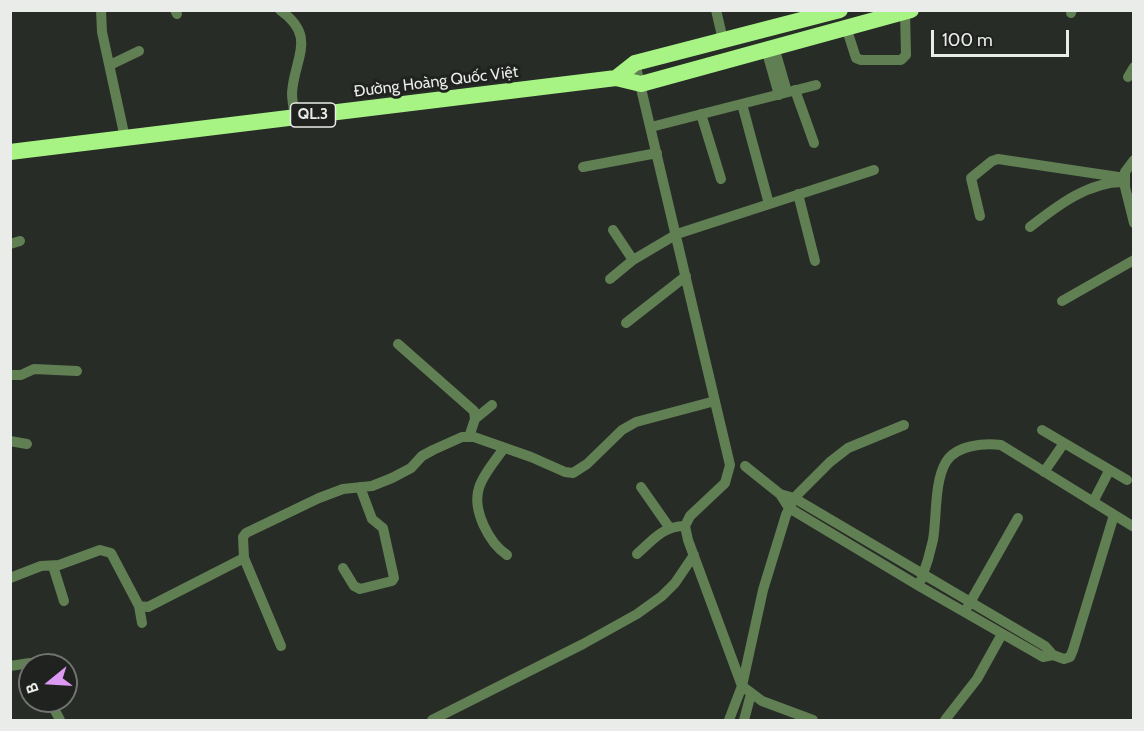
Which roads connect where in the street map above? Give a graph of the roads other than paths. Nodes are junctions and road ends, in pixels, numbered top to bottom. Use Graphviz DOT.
graph roads {
  1 [pos="101,10"];
  2 [pos="280,10"];
  3 [pos="716,10"];
  4 [pos="840,10"];
  5 [pos="908,11"];
  6 [pos="846,27"];
  7 [pos="723,40"];
  8 [pos="770,48"];
  9 [pos="139,51"];
  10 [pos="635,63"];
  11 [pos="110,65"];
  12 [pos="1134,67"];
  13 [pos="1128,77"];
  14 [pos="616,78"];
  15 [pos="641,84"];
  16 [pos="816,85"];
  17 [pos="787,92"];
  18 [pos="742,104"];
  19 [pos="701,114"];
  20 [pos="295,117"];
  21 [pos="651,127"];
  22 [pos="125,138"];
  23 [pos="814,143"];
  24 [pos="10,152"];
  25 [pos="657,153"];
  26 [pos="1134,160"];
  27 [pos="583,167"];
  28 [pos="874,170"];
  29 [pos="721,179"];
  30 [pos="1125,180"];
  31 [pos="798,194"];
  32 [pos="769,204"];
  33 [pos="1132,210"];
  34 [pos="980,216"];
  35 [pos="1134,223"];
  36 [pos="1030,227"];
  37 [pos="614,230"];
  38 [pos="677,234"];
  39 [pos="633,260"];
  40 [pos="1134,260"];
  41 [pos="815,261"];
  42 [pos="686,276"];
  43 [pos="610,279"];
  44 [pos="1062,301"];
  45 [pos="626,323"];
  46 [pos="398,344"];
  47 [pos="77,371"];
  48 [pos="10,375"];
  49 [pos="715,401"];
  50 [pos="492,405"];
  51 [pos="475,419"];
  52 [pos="904,425"];
  53 [pos="1042,430"];
  54 [pos="469,437"];
  55 [pos="10,441"];
  56 [pos="1064,443"];
  57 [pos="27,444"];
  58 [pos="504,448"];
  59 [pos="728,455"];
  60 [pos="1109,471"];
  61 [pos="1044,472"];
  62 [pos="1127,480"];
  63 [pos="360,487"];
  64 [pos="641,487"];
  65 [pos="1093,502"];
  66 [pos="792,503"];
  67 [pos="1114,515"];
  68 [pos="1018,518"];
  69 [pos="685,526"];
  70 [pos="669,527"];
  71 [pos="1134,527"];
  72 [pos="637,554"];
  73 [pos="507,555"];
  74 [pos="693,555"];
  75 [pos="244,558"];
  76 [pos="53,566"];
  77 [pos="343,568"];
  78 [pos="923,574"];
  79 [pos="10,578"];
  80 [pos="919,586"];
  81 [pos="64,601"];
  82 [pos="970,602"];
  83 [pos="139,606"];
  84 [pos="964,612"];
  85 [pos="142,623"];
  86 [pos="1002,634"];
  87 [pos="281,646"];
  88 [pos="1053,655"];
  89 [pos="742,686"];
  90 [pos="751,694"];
  91 [pos="432,720"];
  92 [pos="729,720"];
  93 [pos="744,720"];
  94 [pos="813,720"];
  95 [pos="945,720"];
  1 -- 11 [label="street"];
  2 -- 20 [label="street"];
  3 -- 7 [label="street"];
  4 -- 7 [label="highway"];
  5 -- 6 [label="highway, Đường Hoàng Quốc Việt / QL.3"];
  5 -- 6 [label="street"];
  6 -- 8 [label="highway, Đường Hoàng Quốc Việt / QL.3"];
  7 -- 10 [label="highway"];
  8 -- 15 [label="highway, Đường Hoàng Quốc Việt / QL.3"];
  8 -- 17 [label="street"];
  9 -- 11 [label="street"];
  10 -- 14 [label="highway"];
  10 -- 15 [label="street"];
  11 -- 22 [label="street"];
  12 -- 13 [label="street"];
  14 -- 15 [label="highway, Đường Hoàng Quốc Việt / QL.3"];
  14 -- 20 [label="highway, Đường Hoàng Quốc Việt / QL.3"];
  15 -- 21 [label="street"];
  16 -- 17 [label="street"];
  17 -- 18 [label="street"];
  17 -- 23 [label="street"];
  18 -- 19 [label="street"];
  18 -- 32 [label="street"];
  19 -- 21 [label="street"];
  19 -- 29 [label="street"];
  20 -- 22 [label="highway, Đường Hoàng Quốc Việt / QL.3"];
  21 -- 25 [label="street"];
  22 -- 24 [label="highway, Đường Hoàng Quốc Việt / QL.3"];
  25 -- 27 [label="street"];
  25 -- 38 [label="street"];
  26 -- 30 [label="street"];
  28 -- 31 [label="street"];
  30 -- 33 [label="street"];
  30 -- 34 [label="street"];
  30 -- 36 [label="street"];
  31 -- 32 [label="street"];
  31 -- 41 [label="street"];
  32 -- 38 [label="street"];
  33 -- 35 [label="street"];
  37 -- 39 [label="street"];
  38 -- 39 [label="street"];
  38 -- 42 [label="street"];
  39 -- 43 [label="street"];
  40 -- 44 [label="street"];
  42 -- 45 [label="street"];
  42 -- 49 [label="street"];
  46 -- 51 [label="street"];
  47 -- 48 [label="street"];
  49 -- 58 [label="street"];
  49 -- 59 [label="street"];
  50 -- 51 [label="street"];
  51 -- 54 [label="street"];
  52 -- 66 [label="street"];
  53 -- 56 [label="street"];
  54 -- 58 [label="street"];
  54 -- 63 [label="street"];
  55 -- 57 [label="street"];
  56 -- 60 [label="street"];
  56 -- 61 [label="street"];
  58 -- 73 [label="street"];
  59 -- 66 [label="street"];
  59 -- 69 [label="street"];
  60 -- 62 [label="street"];
  60 -- 65 [label="street"];
  61 -- 65 [label="street"];
  61 -- 78 [label="street"];
  63 -- 75 [label="street"];
  63 -- 77 [label="street"];
  64 -- 70 [label="street"];
  65 -- 67 [label="street"];
  66 -- 78 [label="street"];
  66 -- 80 [label="street"];
  66 -- 89 [label="street"];
  67 -- 71 [label="street"];
  67 -- 88 [label="street"];
  68 -- 82 [label="street"];
  69 -- 70 [label="street"];
  69 -- 74 [label="street"];
  70 -- 72 [label="street"];
  74 -- 89 [label="street"];
  74 -- 91 [label="street"];
  75 -- 83 [label="street"];
  75 -- 87 [label="street"];
  76 -- 79 [label="street"];
  76 -- 81 [label="street"];
  76 -- 83 [label="street"];
  78 -- 80 [label="street"];
  78 -- 82 [label="street"];
  80 -- 84 [label="street"];
  82 -- 84 [label="street"];
  82 -- 88 [label="street"];
  83 -- 85 [label="street"];
  84 -- 86 [label="street"];
  86 -- 88 [label="street"];
  86 -- 95 [label="street"];
  89 -- 90 [label="street"];
  89 -- 92 [label="street"];
  90 -- 93 [label="street"];
  90 -- 94 [label="street"];
}
